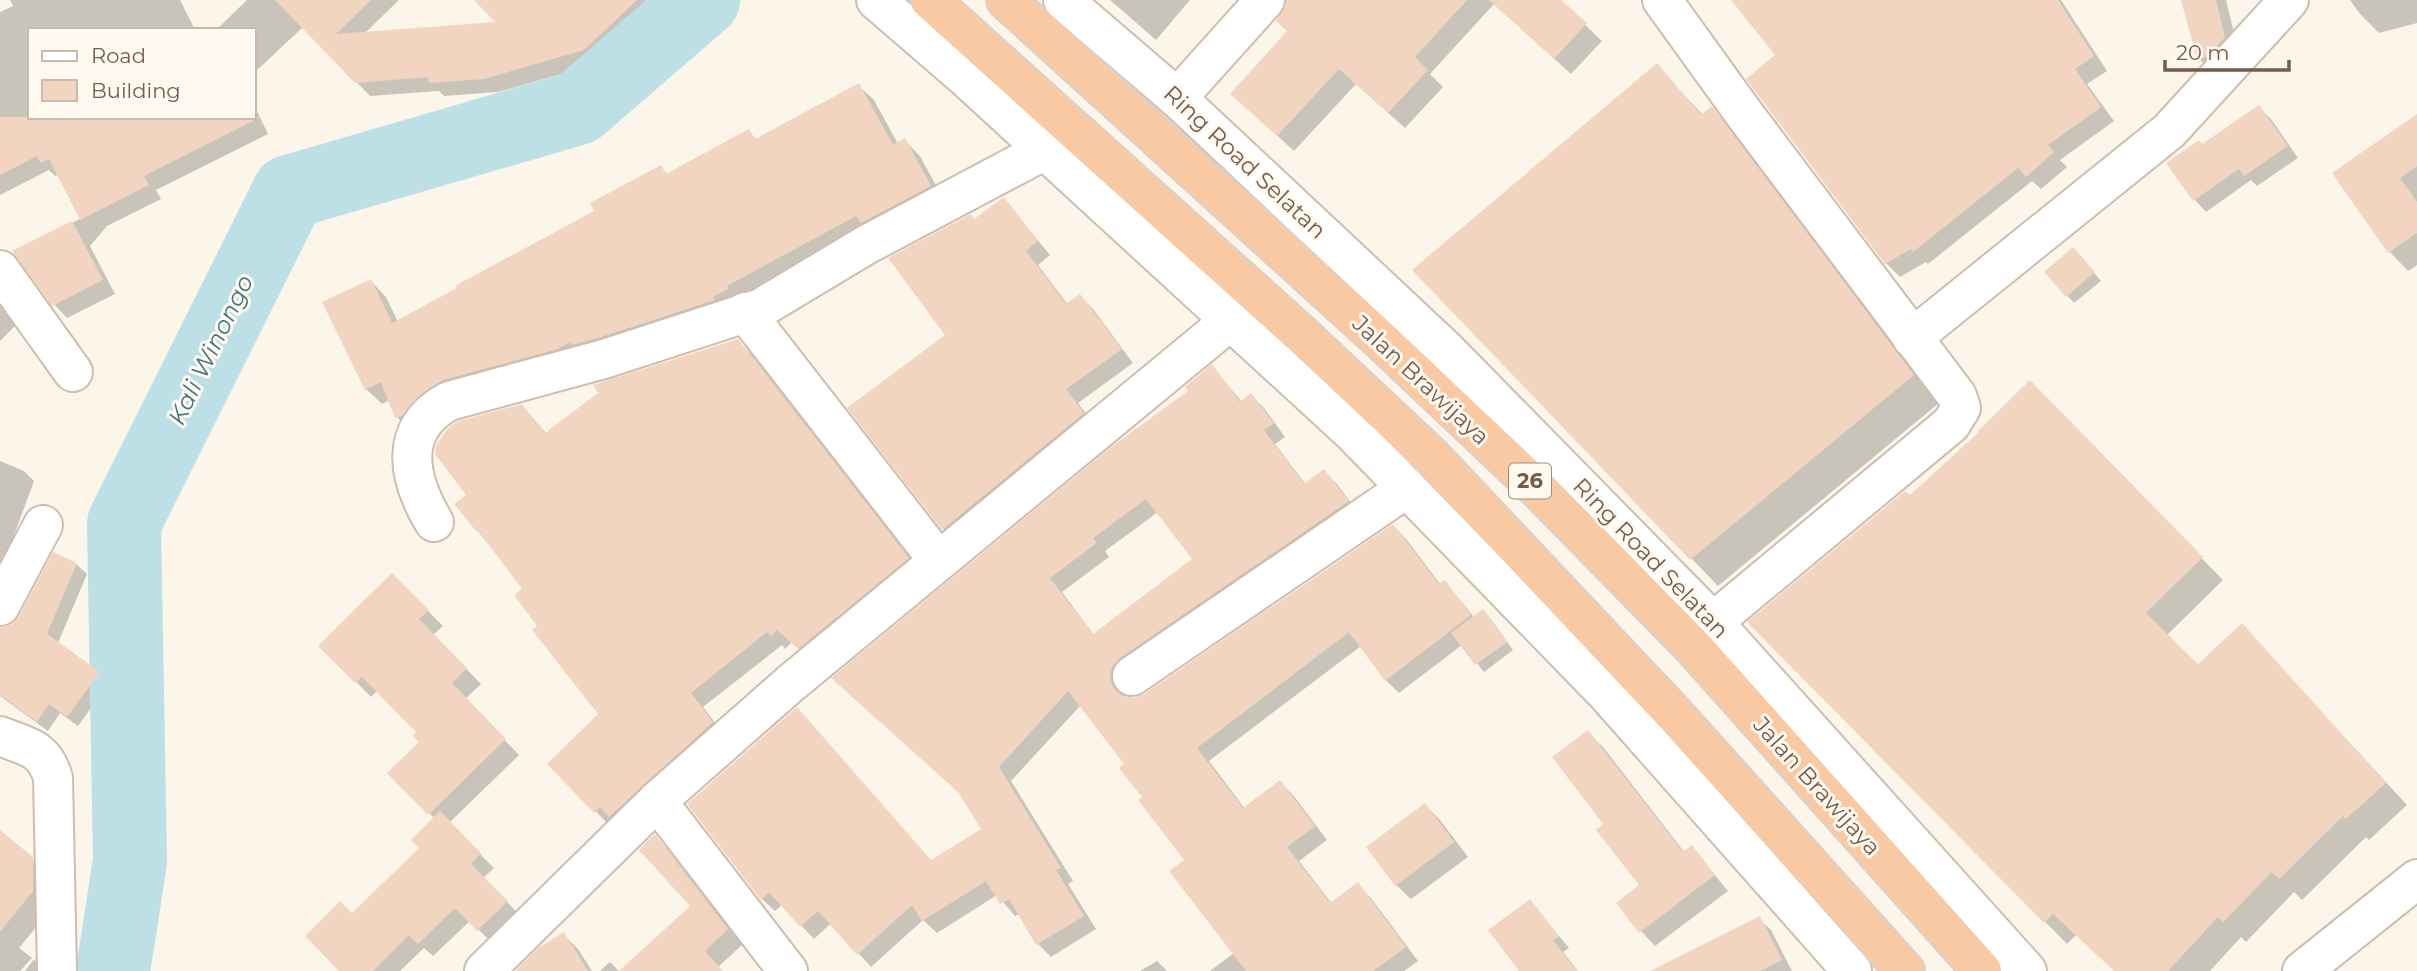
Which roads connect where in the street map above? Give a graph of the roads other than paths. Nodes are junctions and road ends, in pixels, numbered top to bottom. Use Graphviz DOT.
graph roads {
  1 [pos="876,0"];
  2 [pos="930,0"];
  3 [pos="1006,0"];
  4 [pos="1063,0"];
  5 [pos="1265,0"];
  6 [pos="1662,0"];
  7 [pos="2289,0"];
  8 [pos="980,68"];
  9 [pos="1177,98"];
  10 [pos="1045,150"];
  11 [pos="0,270"];
  12 [pos="745,312"];
  13 [pos="1230,321"];
  14 [pos="1912,338"];
  15 [pos="73,372"];
  16 [pos="1407,488"];
  17 [pos="435,522"];
  18 [pos="43,525"];
  19 [pos="938,560"];
  20 [pos="0,606"];
  21 [pos="1713,622"];
  22 [pos="1132,676"];
  23 [pos="0,736"];
  24 [pos="657,801"];
  25 [pos="2417,879"];
  26 [pos="57,971"];
  27 [pos="484,971"];
  28 [pos="788,971"];
  29 [pos="1852,971"];
  30 [pos="1905,971"];
  31 [pos="1982,971"];
  32 [pos="2027,971"];
  33 [pos="2302,971"];
  1 -- 8 [label="street"];
  2 -- 8 [label="highway, 26"];
  3 -- 31 [label="highway, Jalan Brawijaya / 26"];
  4 -- 9 [label="street, Ring Road Selatan"];
  5 -- 9 [label="street"];
  6 -- 14 [label="street"];
  7 -- 14 [label="street"];
  8 -- 10 [label="street"];
  8 -- 30 [label="highway, 26"];
  9 -- 21 [label="street, Ring Road Selatan"];
  10 -- 12 [label="street"];
  10 -- 13 [label="street"];
  11 -- 15 [label="street"];
  12 -- 17 [label="street"];
  12 -- 19 [label="street"];
  13 -- 16 [label="street"];
  13 -- 19 [label="street"];
  14 -- 21 [label="street"];
  16 -- 22 [label="street"];
  16 -- 29 [label="street"];
  18 -- 20 [label="street"];
  19 -- 24 [label="street"];
  21 -- 32 [label="street, Ring Road Selatan"];
  23 -- 26 [label="street"];
  24 -- 27 [label="street"];
  24 -- 28 [label="street"];
  25 -- 33 [label="street"];
}
